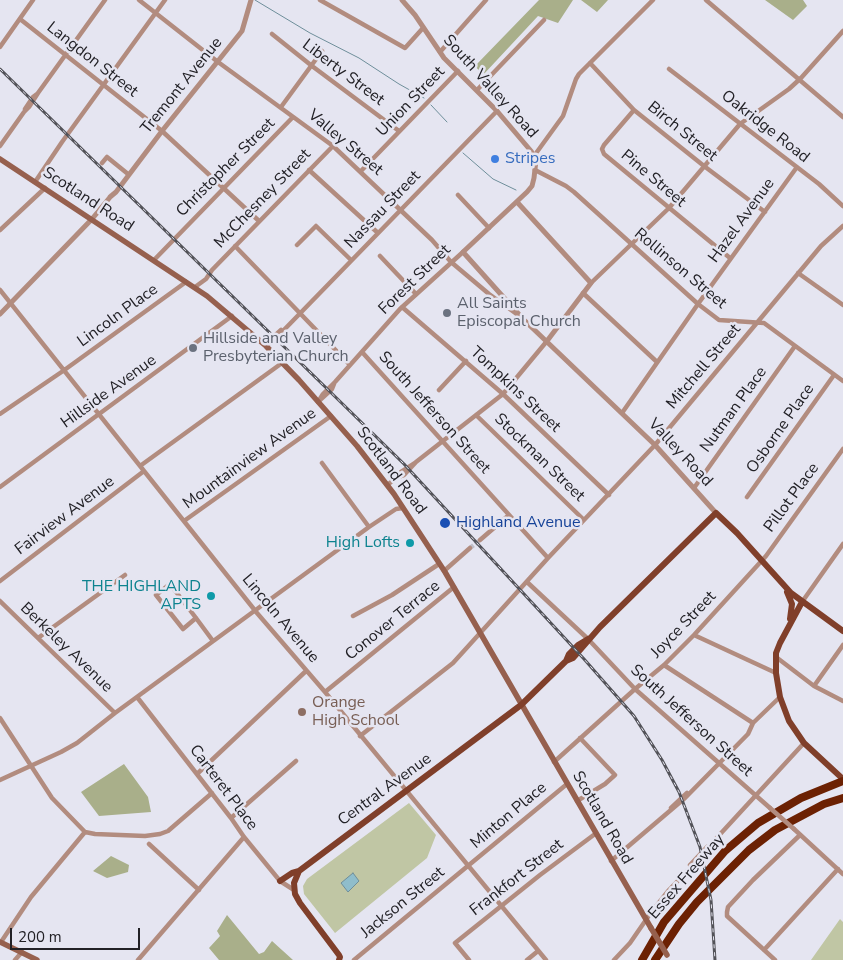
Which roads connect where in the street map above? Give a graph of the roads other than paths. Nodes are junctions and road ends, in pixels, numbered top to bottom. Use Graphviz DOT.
graph roads {
  1 [pos="33,0"];
  2 [pos="105,0"];
  3 [pos="139,0"];
  4 [pos="165,0"];
  5 [pos="320,0"];
  6 [pos="402,0"];
  7 [pos="486,0"];
  8 [pos="653,0"];
  9 [pos="706,0"];
  10 [pos="251,1"];
  11 [pos="156,13"];
  12 [pos="20,19"];
  13 [pos="544,20"];
  14 [pos="424,28"];
  15 [pos="843,31"];
  16 [pos="272,34"];
  17 [pos="0,47"];
  18 [pos="322,51"];
  19 [pos="440,52"];
  20 [pos="65,55"];
  21 [pos="218,62"];
  22 [pos="590,63"];
  23 [pos="312,66"];
  24 [pos="669,69"];
  25 [pos="458,71"];
  26 [pos="799,80"];
  27 [pos="105,86"];
  28 [pos="477,90"];
  29 [pos="280,107"];
  30 [pos="634,110"];
  31 [pos="497,111"];
  32 [pos="294,117"];
  33 [pos="843,117"];
  34 [pos="740,124"];
  35 [pos="162,130"];
  36 [pos="399,131"];
  37 [pos="0,146"];
  38 [pos="332,146"];
  39 [pos="534,156"];
  40 [pos="0,159"];
  41 [pos="6,163"];
  42 [pos="102,163"];
  43 [pos="704,166"];
  44 [pos="797,167"];
  45 [pos="0,168"];
  46 [pos="309,170"];
  47 [pos="535,170"];
  48 [pos="361,171"];
  49 [pos="128,174"];
  50 [pos="35,182"];
  51 [pos="45,188"];
  52 [pos="223,188"];
  53 [pos="458,194"];
  54 [pos="517,202"];
  55 [pos="843,206"];
  56 [pos="669,208"];
  57 [pos="400,210"];
  58 [pos="765,212"];
  59 [pos="92,219"];
  60 [pos="259,221"];
  61 [pos="843,226"];
  62 [pos="489,228"];
  63 [pos="0,230"];
  64 [pos="378,232"];
  65 [pos="631,244"];
  66 [pos="297,245"];
  67 [pos="235,246"];
  68 [pos="463,252"];
  69 [pos="380,256"];
  70 [pos="730,258"];
  71 [pos="154,260"];
  72 [pos="351,260"];
  73 [pos="451,262"];
  74 [pos="798,273"];
  75 [pos="186,282"];
  76 [pos="592,283"];
  77 [pos="195,287"];
  78 [pos="0,290"];
  79 [pos="583,293"];
  80 [pos="416,294"];
  81 [pos="11,304"];
  82 [pos="698,304"];
  83 [pos="843,305"];
  84 [pos="402,306"];
  85 [pos="300,313"];
  86 [pos="0,314"];
  87 [pos="232,316"];
  88 [pos="523,319"];
  89 [pos="757,322"];
  90 [pos="547,341"];
  91 [pos="266,346"];
  92 [pos="795,346"];
  93 [pos="362,352"];
  94 [pos="466,361"];
  95 [pos="657,362"];
  96 [pos="282,363"];
  97 [pos="350,365"];
  98 [pos="64,370"];
  99 [pos="834,375"];
  100 [pos="843,381"];
  101 [pos="439,390"];
  102 [pos="502,394"];
  103 [pos="318,402"];
  104 [pos="622,413"];
  105 [pos="0,414"];
  106 [pos="99,414"];
  107 [pos="476,415"];
  108 [pos="331,416"];
  109 [pos="442,441"];
  110 [pos="655,445"];
  111 [pos="843,449"];
  112 [pos="322,463"];
  113 [pos="140,466"];
  114 [pos="144,471"];
  115 [pos="388,485"];
  116 [pos="0,486"];
  117 [pos="694,488"];
  118 [pos="609,495"];
  119 [pos="747,497"];
  120 [pos="403,508"];
  121 [pos="716,513"];
  122 [pos="509,514"];
  123 [pos="584,520"];
  124 [pos="184,522"];
  125 [pos="369,527"];
  126 [pos="480,540"];
  127 [pos="843,544"];
  128 [pos="470,548"];
  129 [pos="548,558"];
  130 [pos="761,561"];
  131 [pos="439,564"];
  132 [pos="444,571"];
  133 [pos="125,575"];
  134 [pos="0,581"];
  135 [pos="527,582"];
  136 [pos="454,587"];
  137 [pos="786,589"];
  138 [pos="0,601"];
  139 [pos="802,602"];
  140 [pos="255,611"];
  141 [pos="353,616"];
  142 [pos="196,618"];
  143 [pos="790,624"];
  144 [pos="843,632"];
  145 [pos="480,634"];
  146 [pos="694,635"];
  147 [pos="38,638"];
  148 [pos="588,639"];
  149 [pos="213,641"];
  150 [pos="843,645"];
  151 [pos="776,657"];
  152 [pos="664,665"];
  153 [pos="306,671"];
  154 [pos="776,673"];
  155 [pos="814,686"];
  156 [pos="635,690"];
  157 [pos="325,692"];
  158 [pos="137,697"];
  159 [pos="780,697"];
  160 [pos="843,701"];
  161 [pos="521,705"];
  162 [pos="115,713"];
  163 [pos="0,718"];
  164 [pos="754,723"];
  165 [pos="360,736"];
  166 [pos="580,738"];
  167 [pos="804,743"];
  168 [pos="296,761"];
  169 [pos="554,762"];
  170 [pos="719,763"];
  171 [pos="32,766"];
  172 [pos="197,774"];
  173 [pos="0,780"];
  174 [pos="841,780"];
  175 [pos="567,784"];
  176 [pos="407,792"];
  177 [pos="212,794"];
  178 [pos="755,796"];
  179 [pos="843,798"];
  180 [pos="577,801"];
  181 [pos="231,818"];
  182 [pos="85,832"];
  183 [pos="595,834"];
  184 [pos="800,834"];
  185 [pos="244,837"];
  186 [pos="149,844"];
  187 [pos="611,862"];
  188 [pos="468,866"];
  189 [pos="299,870"];
  190 [pos="838,870"];
  191 [pos="843,874"];
  192 [pos="280,881"];
  193 [pos="199,890"];
  194 [pos="294,890"];
  195 [pos="501,906"];
  196 [pos="646,920"];
  197 [pos="664,922"];
  198 [pos="0,942"];
  199 [pos="764,950"];
  200 [pos="538,951"];
  201 [pos="22,952"];
  202 [pos="668,958"];
  203 [pos="340,959"];
  204 [pos="15,960"];
  205 [pos="37,960"];
  206 [pos="138,960"];
  207 [pos="354,960"];
  208 [pos="469,960"];
  209 [pos="527,960"];
  210 [pos="546,960"];
  211 [pos="614,960"];
  212 [pos="636,960"];
  213 [pos="642,960"];
  214 [pos="655,960"];
  215 [pos="775,960"];
  1 -- 12 [label="street"];
  2 -- 20 [label="street"];
  3 -- 11 [label="street, Valley Street"];
  4 -- 11 [label="street"];
  5 -- 14 [label="street"];
  6 -- 14 [label="street, South Valley Road"];
  7 -- 19 [label="street"];
  8 -- 22 [label="street"];
  9 -- 26 [label="street"];
  10 -- 21 [label="street, Tremont Avenue"];
  11 -- 21 [label="street, Valley Street"];
  11 -- 27 [label="street"];
  12 -- 17 [label="street"];
  12 -- 20 [label="street, Langdon Street"];
  13 -- 28 [label="street"];
  14 -- 19 [label="street, South Valley Road"];
  15 -- 26 [label="street"];
  16 -- 23 [label="street, Liberty Street"];
  18 -- 23 [label="street"];
  19 -- 25 [label="street, South Valley Road"];
  20 -- 27 [label="street, Langdon Street"];
  20 -- 37 [label="street"];
  21 -- 29 [label="street, Valley Street"];
  21 -- 35 [label="street, Tremont Avenue"];
  22 -- 30 [label="street, Birch Street"];
  22 -- 39 [label="street"];
  23 -- 29 [label="street"];
  23 -- 36 [label="street, Liberty Street"];
  24 -- 34 [label="street, Oakridge Road"];
  25 -- 28 [label="street, South Valley Road"];
  25 -- 36 [label="street, Union Street"];
  26 -- 33 [label="street"];
  26 -- 34 [label="street"];
  27 -- 35 [label="street, Langdon Street"];
  27 -- 50 [label="street"];
  28 -- 31 [label="street, South Valley Road"];
  29 -- 32 [label="street, Valley Street"];
  30 -- 43 [label="street, Birch Street"];
  30 -- 56 [label="street, Pine Street"];
  31 -- 39 [label="street, South Valley Road"];
  31 -- 57 [label="street, Nassau Street"];
  32 -- 38 [label="street, Valley Street"];
  32 -- 52 [label="street, Christopher Street"];
  34 -- 43 [label="street"];
  34 -- 44 [label="street, Oakridge Road"];
  35 -- 49 [label="street, Tremont Avenue"];
  35 -- 52 [label="street, Langdon Street"];
  36 -- 48 [label="street, Union Street"];
  38 -- 46 [label="street, McChesney Street"];
  38 -- 48 [label="street, Valley Street"];
  39 -- 47 [label="street, South Valley Road"];
  40 -- 41 [label="main road, Scotland Road"];
  41 -- 45 [label="street"];
  41 -- 50 [label="main road, Scotland Road"];
  42 -- 49 [label="street"];
  43 -- 56 [label="street"];
  43 -- 58 [label="street, Birch Street"];
  44 -- 55 [label="street, Oakridge Road"];
  44 -- 58 [label="street, Hazel Avenue"];
  46 -- 60 [label="street, McChesney Street"];
  46 -- 64 [label="street"];
  47 -- 54 [label="street, South Valley Road"];
  47 -- 65 [label="street, Rollinson Street"];
  48 -- 57 [label="street, Valley Street"];
  49 -- 59 [label="street, Tremont Avenue"];
  50 -- 51 [label="main road, Scotland Road"];
  51 -- 59 [label="main road, Scotland Road"];
  51 -- 63 [label="street"];
  52 -- 60 [label="street, Langdon Street"];
  52 -- 71 [label="street, Christopher Street"];
  53 -- 62 [label="street"];
  54 -- 62 [label="street, Forest Street"];
  54 -- 76 [label="street"];
  56 -- 65 [label="street"];
  56 -- 70 [label="street, Pine Street"];
  57 -- 64 [label="street, Nassau Street"];
  57 -- 73 [label="street, Valley Street"];
  58 -- 70 [label="street, Hazel Avenue"];
  59 -- 71 [label="main road, Scotland Road"];
  59 -- 81 [label="street, Tremont Avenue"];
  60 -- 67 [label="street, McChesney Street"];
  61 -- 74 [label="street, Mitchell Street"];
  62 -- 68 [label="street, Forest Street"];
  64 -- 72 [label="street, Nassau Street"];
  65 -- 76 [label="street"];
  65 -- 82 [label="street, Rollinson Street"];
  66 -- 72 [label="street"];
  67 -- 77 [label="street, McChesney Street"];
  67 -- 85 [label="street, South Jefferson Street"];
  68 -- 73 [label="street, Forest Street"];
  68 -- 88 [label="street, Valley Street"];
  69 -- 80 [label="street"];
  70 -- 82 [label="street, Hazel Avenue"];
  71 -- 75 [label="main road, Scotland Road"];
  72 -- 85 [label="street, Nassau Street"];
  73 -- 80 [label="street, Forest Street"];
  73 -- 88 [label="street, Valley Street"];
  74 -- 83 [label="street"];
  74 -- 89 [label="street, Mitchell Street"];
  75 -- 77 [label="main road, Scotland Road"];
  75 -- 98 [label="street, Lincoln Place"];
  76 -- 79 [label="street"];
  77 -- 87 [label="main road, Scotland Road"];
  78 -- 81 [label="street, Lincoln Avenue"];
  79 -- 90 [label="street"];
  79 -- 95 [label="street"];
  80 -- 84 [label="street, Forest Street"];
  81 -- 86 [label="street, Tremont Avenue"];
  81 -- 98 [label="street, Lincoln Avenue"];
  82 -- 89 [label="street, Rollinson Street"];
  82 -- 95 [label="street, Hazel Avenue"];
  84 -- 93 [label="street, Forest Street"];
  84 -- 94 [label="street, Tompkins Street"];
  85 -- 91 [label="street, Nassau Street"];
  85 -- 97 [label="street, South Jefferson Street"];
  87 -- 91 [label="main road, Scotland Road"];
  87 -- 106 [label="street, Hillside Avenue"];
  88 -- 90 [label="street, Valley Street"];
  89 -- 92 [label="street, Rollinson Street"];
  89 -- 110 [label="street, Mitchell Street"];
  90 -- 102 [label="street"];
  90 -- 104 [label="street, Valley Road"];
  91 -- 96 [label="main road, Scotland Road"];
  92 -- 99 [label="street, Rollinson Street"];
  92 -- 117 [label="street, Nutman Place"];
  93 -- 97 [label="street, Forest Street"];
  93 -- 109 [label="street, South Jefferson Street"];
  94 -- 101 [label="street"];
  94 -- 102 [label="street, Tompkins Street"];
  95 -- 104 [label="street, Hazel Avenue"];
  96 -- 103 [label="main road, Scotland Road"];
  96 -- 113 [label="street"];
  97 -- 103 [label="street, Forest Street"];
  98 -- 105 [label="street, Lincoln Place"];
  98 -- 106 [label="street, Lincoln Avenue"];
  99 -- 100 [label="street, Rollinson Street"];
  99 -- 119 [label="street, Osborne Place"];
  102 -- 107 [label="street"];
  102 -- 118 [label="street, Tompkins Street"];
  103 -- 108 [label="main road, Scotland Road"];
  104 -- 110 [label="street, Valley Road"];
  106 -- 113 [label="street, Lincoln Avenue"];
  106 -- 116 [label="street, Hillside Avenue"];
  107 -- 109 [label="street"];
  107 -- 123 [label="street, Stockman Street"];
  108 -- 115 [label="main road, Scotland Road"];
  108 -- 124 [label="street, Mountainview Avenue"];
  109 -- 115 [label="street"];
  109 -- 122 [label="street, South Jefferson Street"];
  110 -- 117 [label="street, Valley Road"];
  110 -- 118 [label="street, Mitchell Street"];
  111 -- 130 [label="street, Pillot Place"];
  112 -- 125 [label="street"];
  113 -- 114 [label="street, Lincoln Avenue"];
  114 -- 124 [label="street, Lincoln Avenue"];
  114 -- 134 [label="street, Fairview Avenue"];
  115 -- 120 [label="main road, Scotland Road"];
  117 -- 121 [label="street, Valley Road"];
  118 -- 123 [label="street, Mitchell Street"];
  120 -- 125 [label="street"];
  120 -- 131 [label="main road, Scotland Road"];
  121 -- 130 [label="main road, Valley Road"];
  121 -- 148 [label="main road, Central Avenue"];
  122 -- 126 [label="street"];
  122 -- 129 [label="street, South Jefferson Street"];
  123 -- 129 [label="street, Mitchell Street"];
  124 -- 140 [label="street, Lincoln Avenue"];
  125 -- 140 [label="street"];
  127 -- 139 [label="street"];
  128 -- 132 [label="street"];
  129 -- 135 [label="street, Mitchell Street"];
  130 -- 137 [label="main road, Valley Road"];
  130 -- 146 [label="street, Joyce Street"];
  131 -- 132 [label="main road, Scotland Road"];
  131 -- 141 [label="street"];
  132 -- 136 [label="main road, Scotland Road"];
  133 -- 147 [label="street"];
  135 -- 145 [label="street, Mitchell Street"];
  135 -- 148 [label="street, South Jefferson Street"];
  136 -- 145 [label="main road, Scotland Road"];
  136 -- 157 [label="street, Conover Terrace"];
  137 -- 139 [label="main road, Valley Road"];
  137 -- 143 [label="main road, Valley Road"];
  138 -- 147 [label="street, Berkeley Avenue"];
  139 -- 143 [label="main road, Valley Road"];
  139 -- 144 [label="main road"];
  140 -- 149 [label="street"];
  140 -- 153 [label="street, Lincoln Avenue"];
  142 -- 142 [label="street"];
  142 -- 149 [label="street"];
  143 -- 151 [label="main road, Valley Road"];
  145 -- 161 [label="main road, Scotland Road"];
  145 -- 165 [label="street, Mitchell Street"];
  146 -- 152 [label="street, Joyce Street"];
  146 -- 154 [label="street"];
  147 -- 162 [label="street, Berkeley Avenue"];
  148 -- 156 [label="street, South Jefferson Street"];
  148 -- 161 [label="main road, Central Avenue"];
  149 -- 158 [label="street"];
  150 -- 155 [label="street"];
  151 -- 154 [label="main road, Valley Road"];
  151 -- 155 [label="street"];
  152 -- 156 [label="street, Joyce Street"];
  152 -- 164 [label="street"];
  153 -- 157 [label="street, Lincoln Avenue"];
  153 -- 172 [label="street"];
  154 -- 159 [label="main road, Valley Road"];
  155 -- 160 [label="street"];
  156 -- 166 [label="street, Joyce Street"];
  156 -- 170 [label="street, South Jefferson Street"];
  157 -- 165 [label="street, Lincoln Avenue"];
  158 -- 162 [label="street"];
  158 -- 172 [label="street, Carteret Place"];
  159 -- 164 [label="street"];
  159 -- 167 [label="main road, Valley Road"];
  161 -- 169 [label="main road, Scotland Road"];
  161 -- 176 [label="main road, Central Avenue"];
  162 -- 171 [label="street"];
  163 -- 171 [label="street"];
  164 -- 170 [label="street"];
  165 -- 176 [label="street, Lincoln Avenue"];
  166 -- 169 [label="street, Joyce Street"];
  166 -- 180 [label="street"];
  167 -- 174 [label="main road, Valley Road"];
  167 -- 178 [label="street"];
  168 -- 181 [label="street"];
  169 -- 175 [label="main road, Scotland Road"];
  170 -- 178 [label="street, South Jefferson Street"];
  170 -- 187 [label="street"];
  171 -- 173 [label="street"];
  171 -- 182 [label="street"];
  172 -- 177 [label="street, Carteret Place"];
  174 -- 197 [label="highway, Essex Freeway"];
  175 -- 180 [label="main road, Scotland Road"];
  175 -- 188 [label="street, Minton Place"];
  176 -- 188 [label="street, Lincoln Avenue"];
  176 -- 189 [label="main road, Central Avenue"];
  177 -- 181 [label="street, Carteret Place"];
  177 -- 182 [label="street"];
  178 -- 184 [label="street, South Jefferson Street, bridge"];
  178 -- 196 [label="street"];
  179 -- 214 [label="highway, Essex Freeway"];
  180 -- 183 [label="main road, Scotland Road"];
  181 -- 185 [label="street, Carteret Place"];
  182 -- 198 [label="street"];
  183 -- 187 [label="main road, Scotland Road"];
  183 -- 195 [label="street, Frankfort Street"];
  184 -- 190 [label="street, South Jefferson Street"];
  184 -- 199 [label="street"];
  185 -- 192 [label="street, Carteret Place"];
  185 -- 193 [label="street"];
  186 -- 193 [label="street"];
  187 -- 196 [label="main road, Scotland Road"];
  188 -- 195 [label="street, Lincoln Avenue"];
  188 -- 207 [label="street, Jackson Street"];
  189 -- 192 [label="main road, Central Avenue"];
  189 -- 194 [label="main road"];
  190 -- 191 [label="street, South Jefferson Street"];
  190 -- 199 [label="street"];
  192 -- 194 [label="street, Carteret Place"];
  193 -- 206 [label="street"];
  194 -- 203 [label="main road"];
  195 -- 200 [label="street, Lincoln Avenue"];
  195 -- 208 [label="street, Frankfort Street"];
  196 -- 202 [label="main road, Scotland Road, bridge"];
  196 -- 211 [label="street"];
  197 -- 212 [label="highway"];
  197 -- 213 [label="highway, Essex Freeway"];
  198 -- 201 [label="main road"];
  199 -- 215 [label="street"];
  200 -- 209 [label="street"];
  200 -- 210 [label="street, Lincoln Avenue"];
  201 -- 204 [label="street"];
  201 -- 205 [label="main road"];
}
